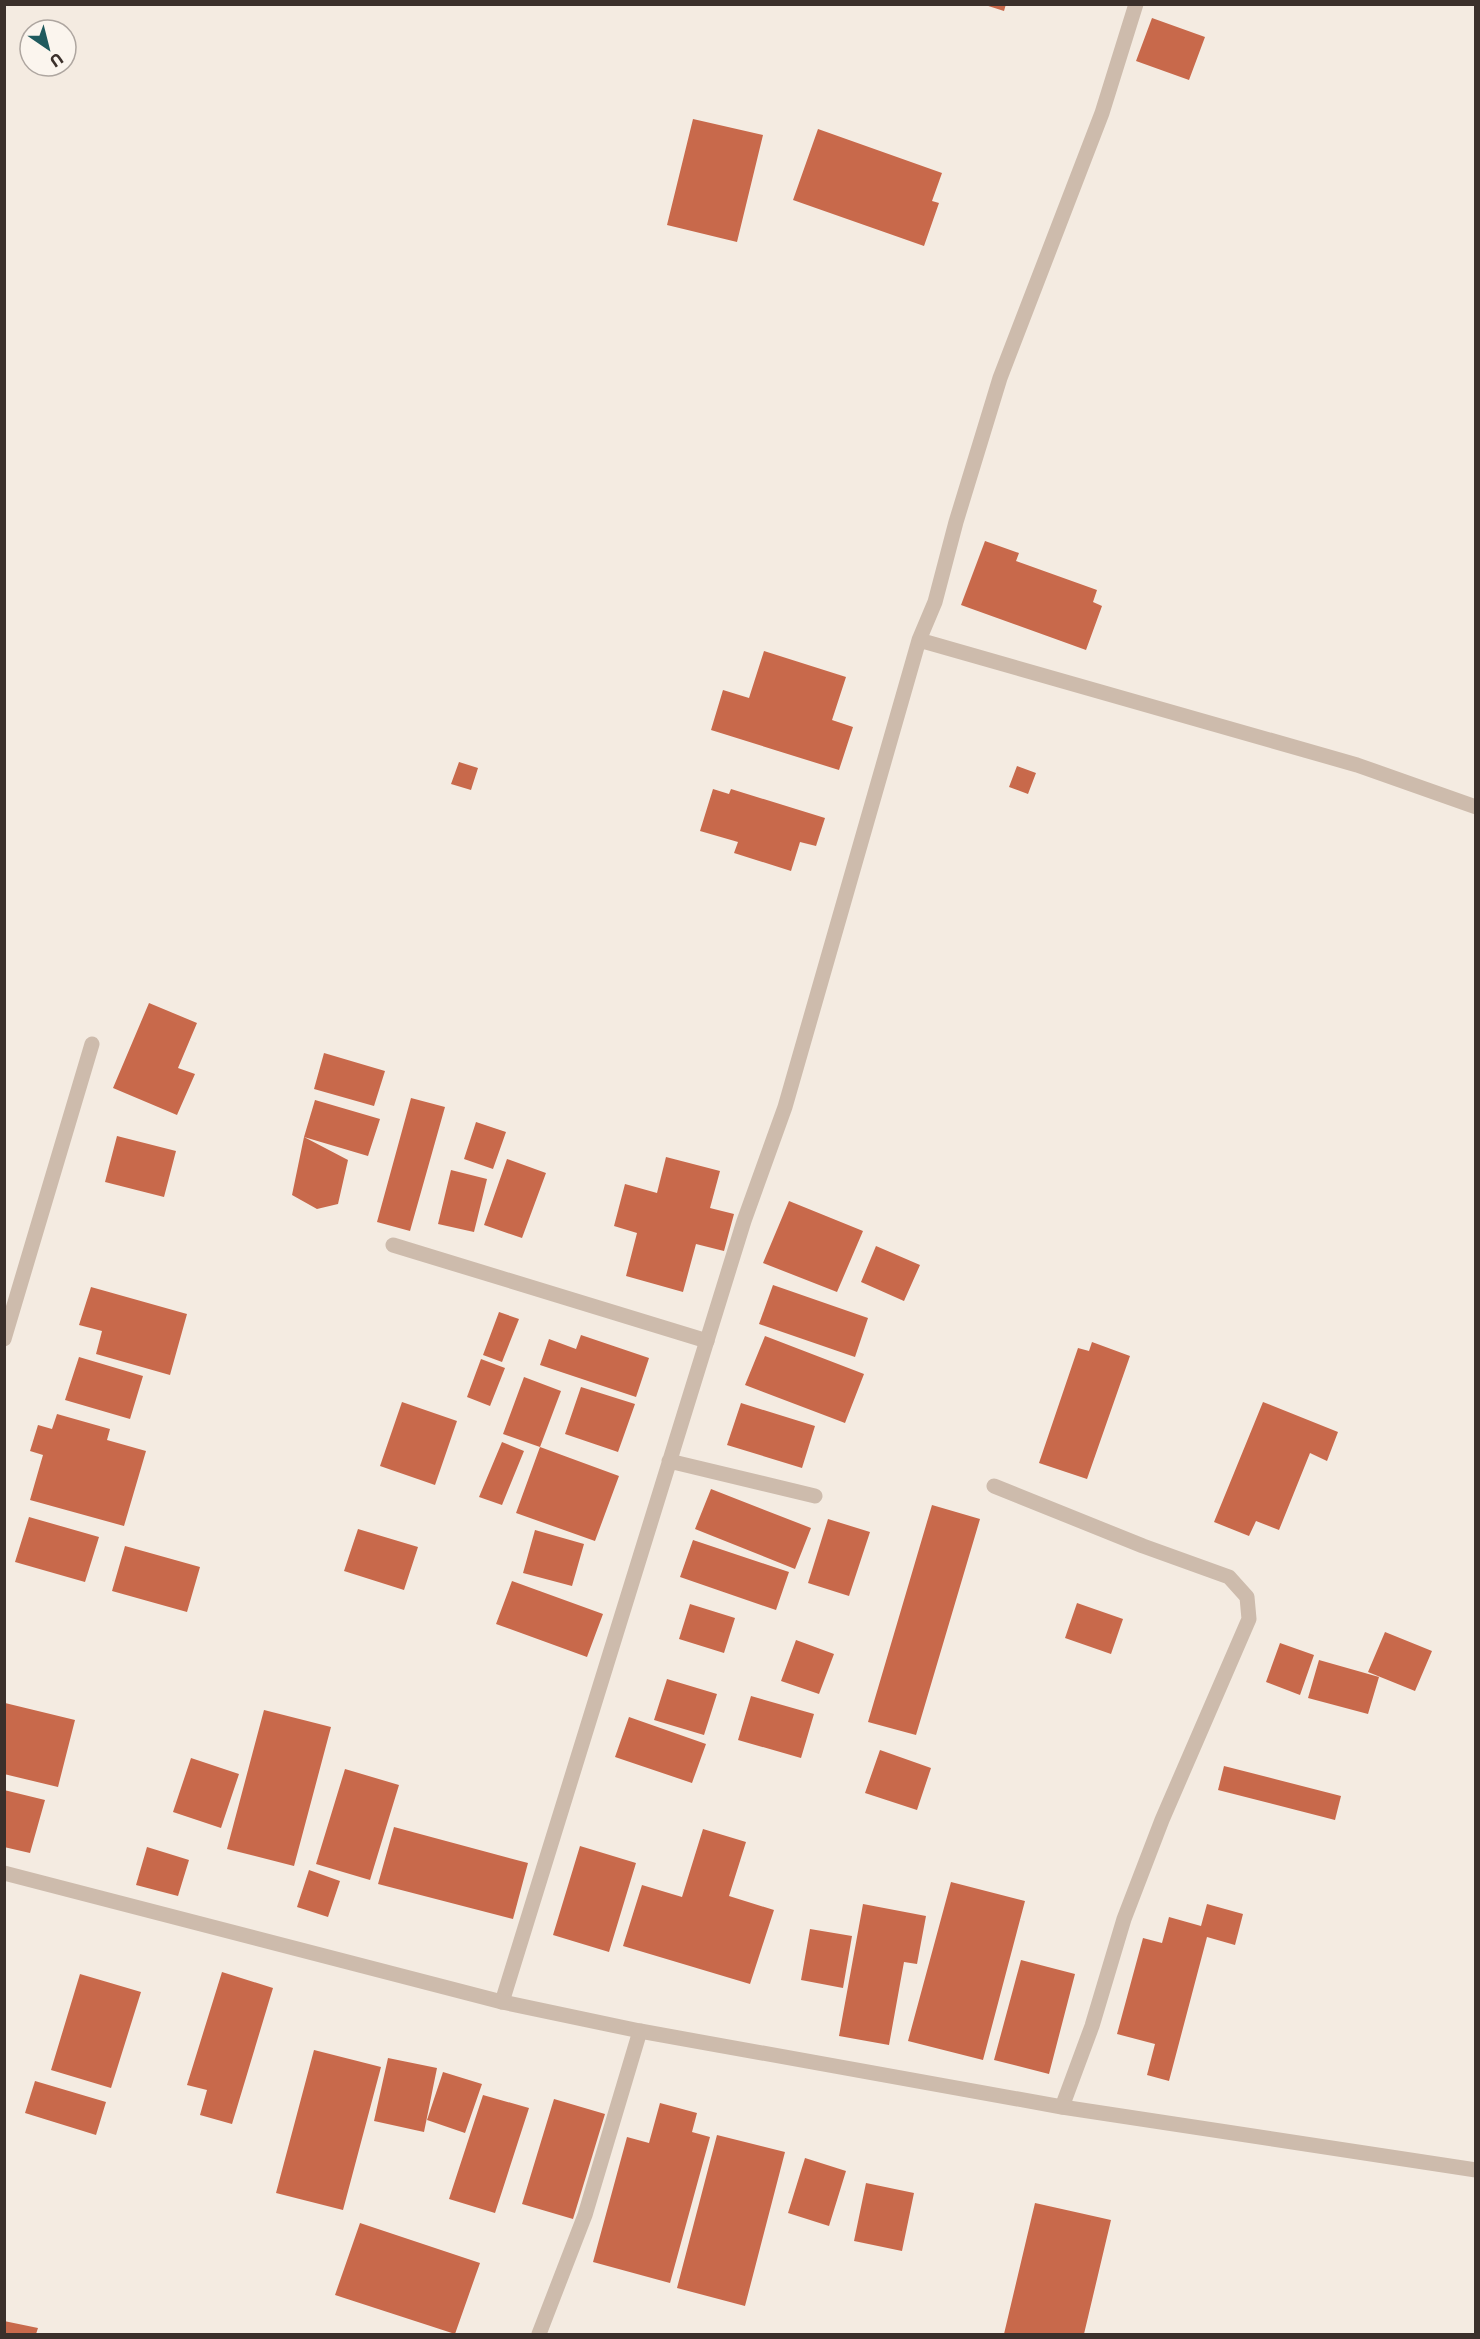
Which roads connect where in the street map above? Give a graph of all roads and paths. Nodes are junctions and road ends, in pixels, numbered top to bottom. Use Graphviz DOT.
graph roads {
  1 [pos="1136,4"];
  2 [pos="919,640"];
  3 [pos="1476,807"];
  4 [pos="92,1044"];
  5 [pos="393,1245"];
  6 [pos="4,1339"];
  7 [pos="707,1341"];
  8 [pos="669,1461"];
  9 [pos="994,1486"];
  10 [pos="815,1496"];
  11 [pos="4,1873"];
  12 [pos="502,2001"];
  13 [pos="640,2031"];
  14 [pos="1062,2107"];
  15 [pos="1476,2170"];
  16 [pos="539,2334"];
  1 -- 2 [label="street"];
  2 -- 3 [label="street"];
  2 -- 7 [label="street"];
  4 -- 6 [label="street"];
  5 -- 7 [label="street"];
  7 -- 8 [label="street"];
  8 -- 10 [label="street"];
  8 -- 12 [label="street"];
  9 -- 14 [label="street"];
  11 -- 12 [label="street"];
  12 -- 13 [label="street"];
  13 -- 14 [label="street"];
  13 -- 16 [label="street"];
  14 -- 15 [label="street"];
}
